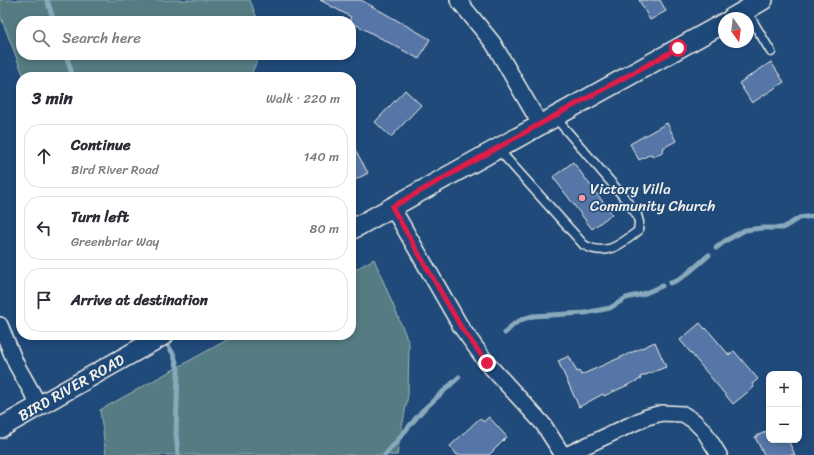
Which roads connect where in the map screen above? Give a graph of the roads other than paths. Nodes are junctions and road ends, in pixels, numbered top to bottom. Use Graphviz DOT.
graph roads {
  1 [pos="458,0"];
  2 [pos="764,0"];
  3 [pos="743,12"];
  4 [pos="718,26"];
  5 [pos="754,32"];
  6 [pos="771,52"];
  7 [pos="547,120"];
  8 [pos="497,148"];
  9 [pos="392,207"];
  10 [pos="356,227"];
  11 [pos="0,326"];
  12 [pos="155,340"];
  13 [pos="39,406"];
  14 [pos="0,428"];
  15 [pos="564,455"];
  16 [pos="719,455"];
  1 -- 7 [label="street"];
  2 -- 3 [label="street"];
  4 -- 7 [label="street"];
  5 -- 6 [label="lane"];
  7 -- 8 [label="street"];
  7 -- 8 [label="lane"];
  8 -- 9 [label="street"];
  9 -- 10 [label="street"];
  9 -- 15 [label="street"];
  11 -- 13 [label="street"];
  12 -- 13 [label="street, BIRD RIVER ROAD"];
  13 -- 14 [label="street, BIRD RIVER ROAD"];
  15 -- 16 [label="street"];
}
